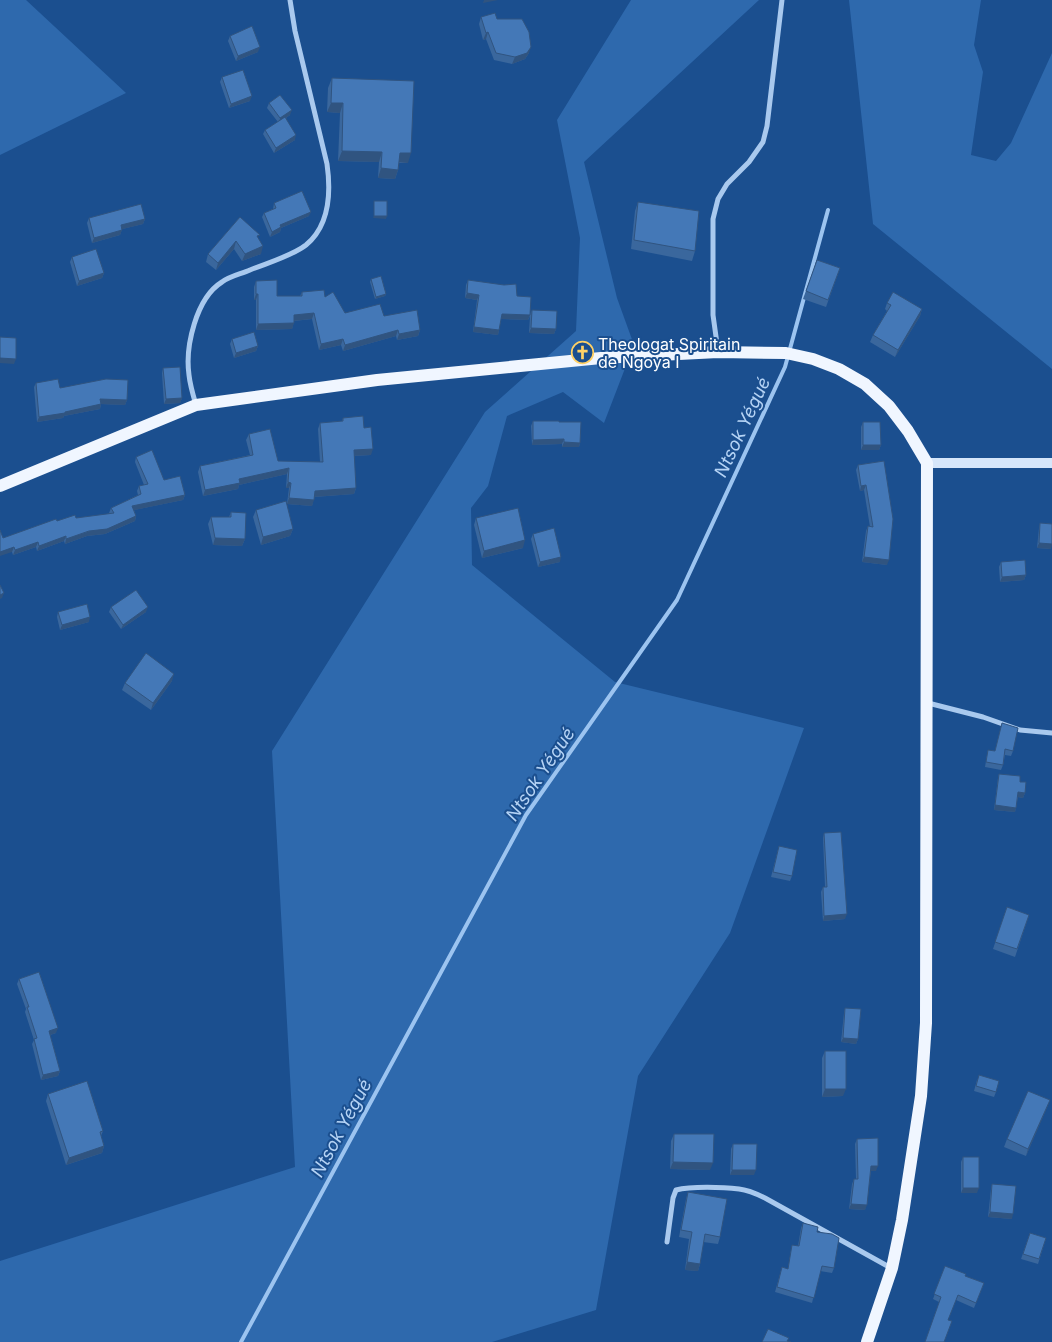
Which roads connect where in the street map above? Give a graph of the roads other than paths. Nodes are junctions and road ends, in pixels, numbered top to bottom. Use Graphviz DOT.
graph roads {
  1 [pos="290,0"];
  2 [pos="782,0"];
  3 [pos="718,352"];
  4 [pos="196,405"];
  5 [pos="927,463"];
  6 [pos="1052,463"];
  7 [pos="0,486"];
  8 [pos="927,703"];
  9 [pos="1052,733"];
  10 [pos="667,1242"];
  11 [pos="892,1268"];
  12 [pos="866,1342"];
  1 -- 4 [label="street"];
  2 -- 3 [label="street"];
  3 -- 4 [label="main road"];
  3 -- 5 [label="main road"];
  4 -- 7 [label="main road"];
  5 -- 6 [label="street"];
  5 -- 8 [label="main road"];
  8 -- 9 [label="street"];
  8 -- 11 [label="main road"];
  10 -- 11 [label="street"];
  11 -- 12 [label="main road"];
}
